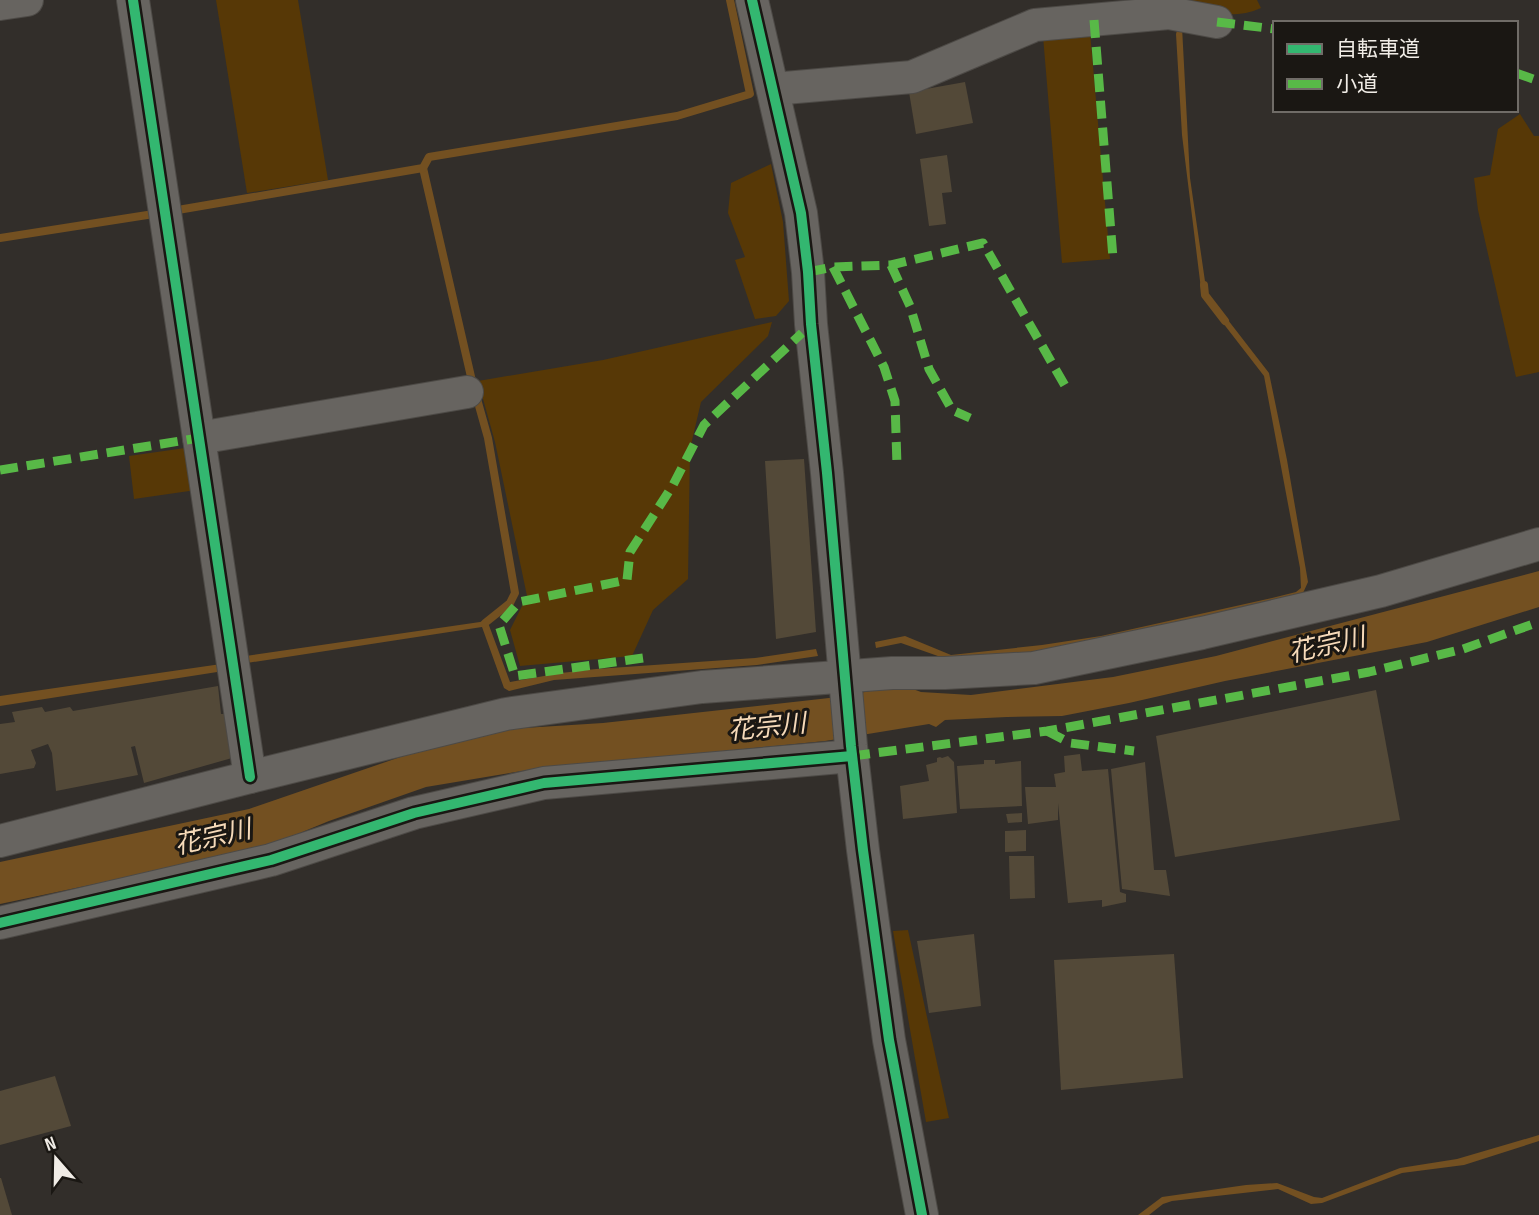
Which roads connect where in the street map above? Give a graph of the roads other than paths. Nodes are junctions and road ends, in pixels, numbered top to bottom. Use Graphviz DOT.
graph roads {
  1 [pos="27,0"];
  2 [pos="133,0"];
  3 [pos="752,0"];
  4 [pos="0,4"];
  5 [pos="1170,6"];
  6 [pos="1217,22"];
  7 [pos="772,89"];
  8 [pos="467,393"];
  9 [pos="199,438"];
  10 [pos="1539,544"];
  11 [pos="846,681"];
  12 [pos="852,751"];
  13 [pos="250,777"];
  14 [pos="0,841"];
  15 [pos="0,923"];
  16 [pos="922,1215"];
  1 -- 4 [label="street"];
  2 -- 9 [label="street"];
  3 -- 7 [label="street"];
  5 -- 6 [label="street"];
  5 -- 7 [label="street"];
  7 -- 11 [label="street"];
  8 -- 9 [label="street"];
  9 -- 13 [label="street"];
  10 -- 11 [label="street"];
  11 -- 12 [label="street"];
  11 -- 13 [label="street"];
  12 -- 15 [label="street"];
  12 -- 16 [label="street"];
  13 -- 14 [label="street"];
}
